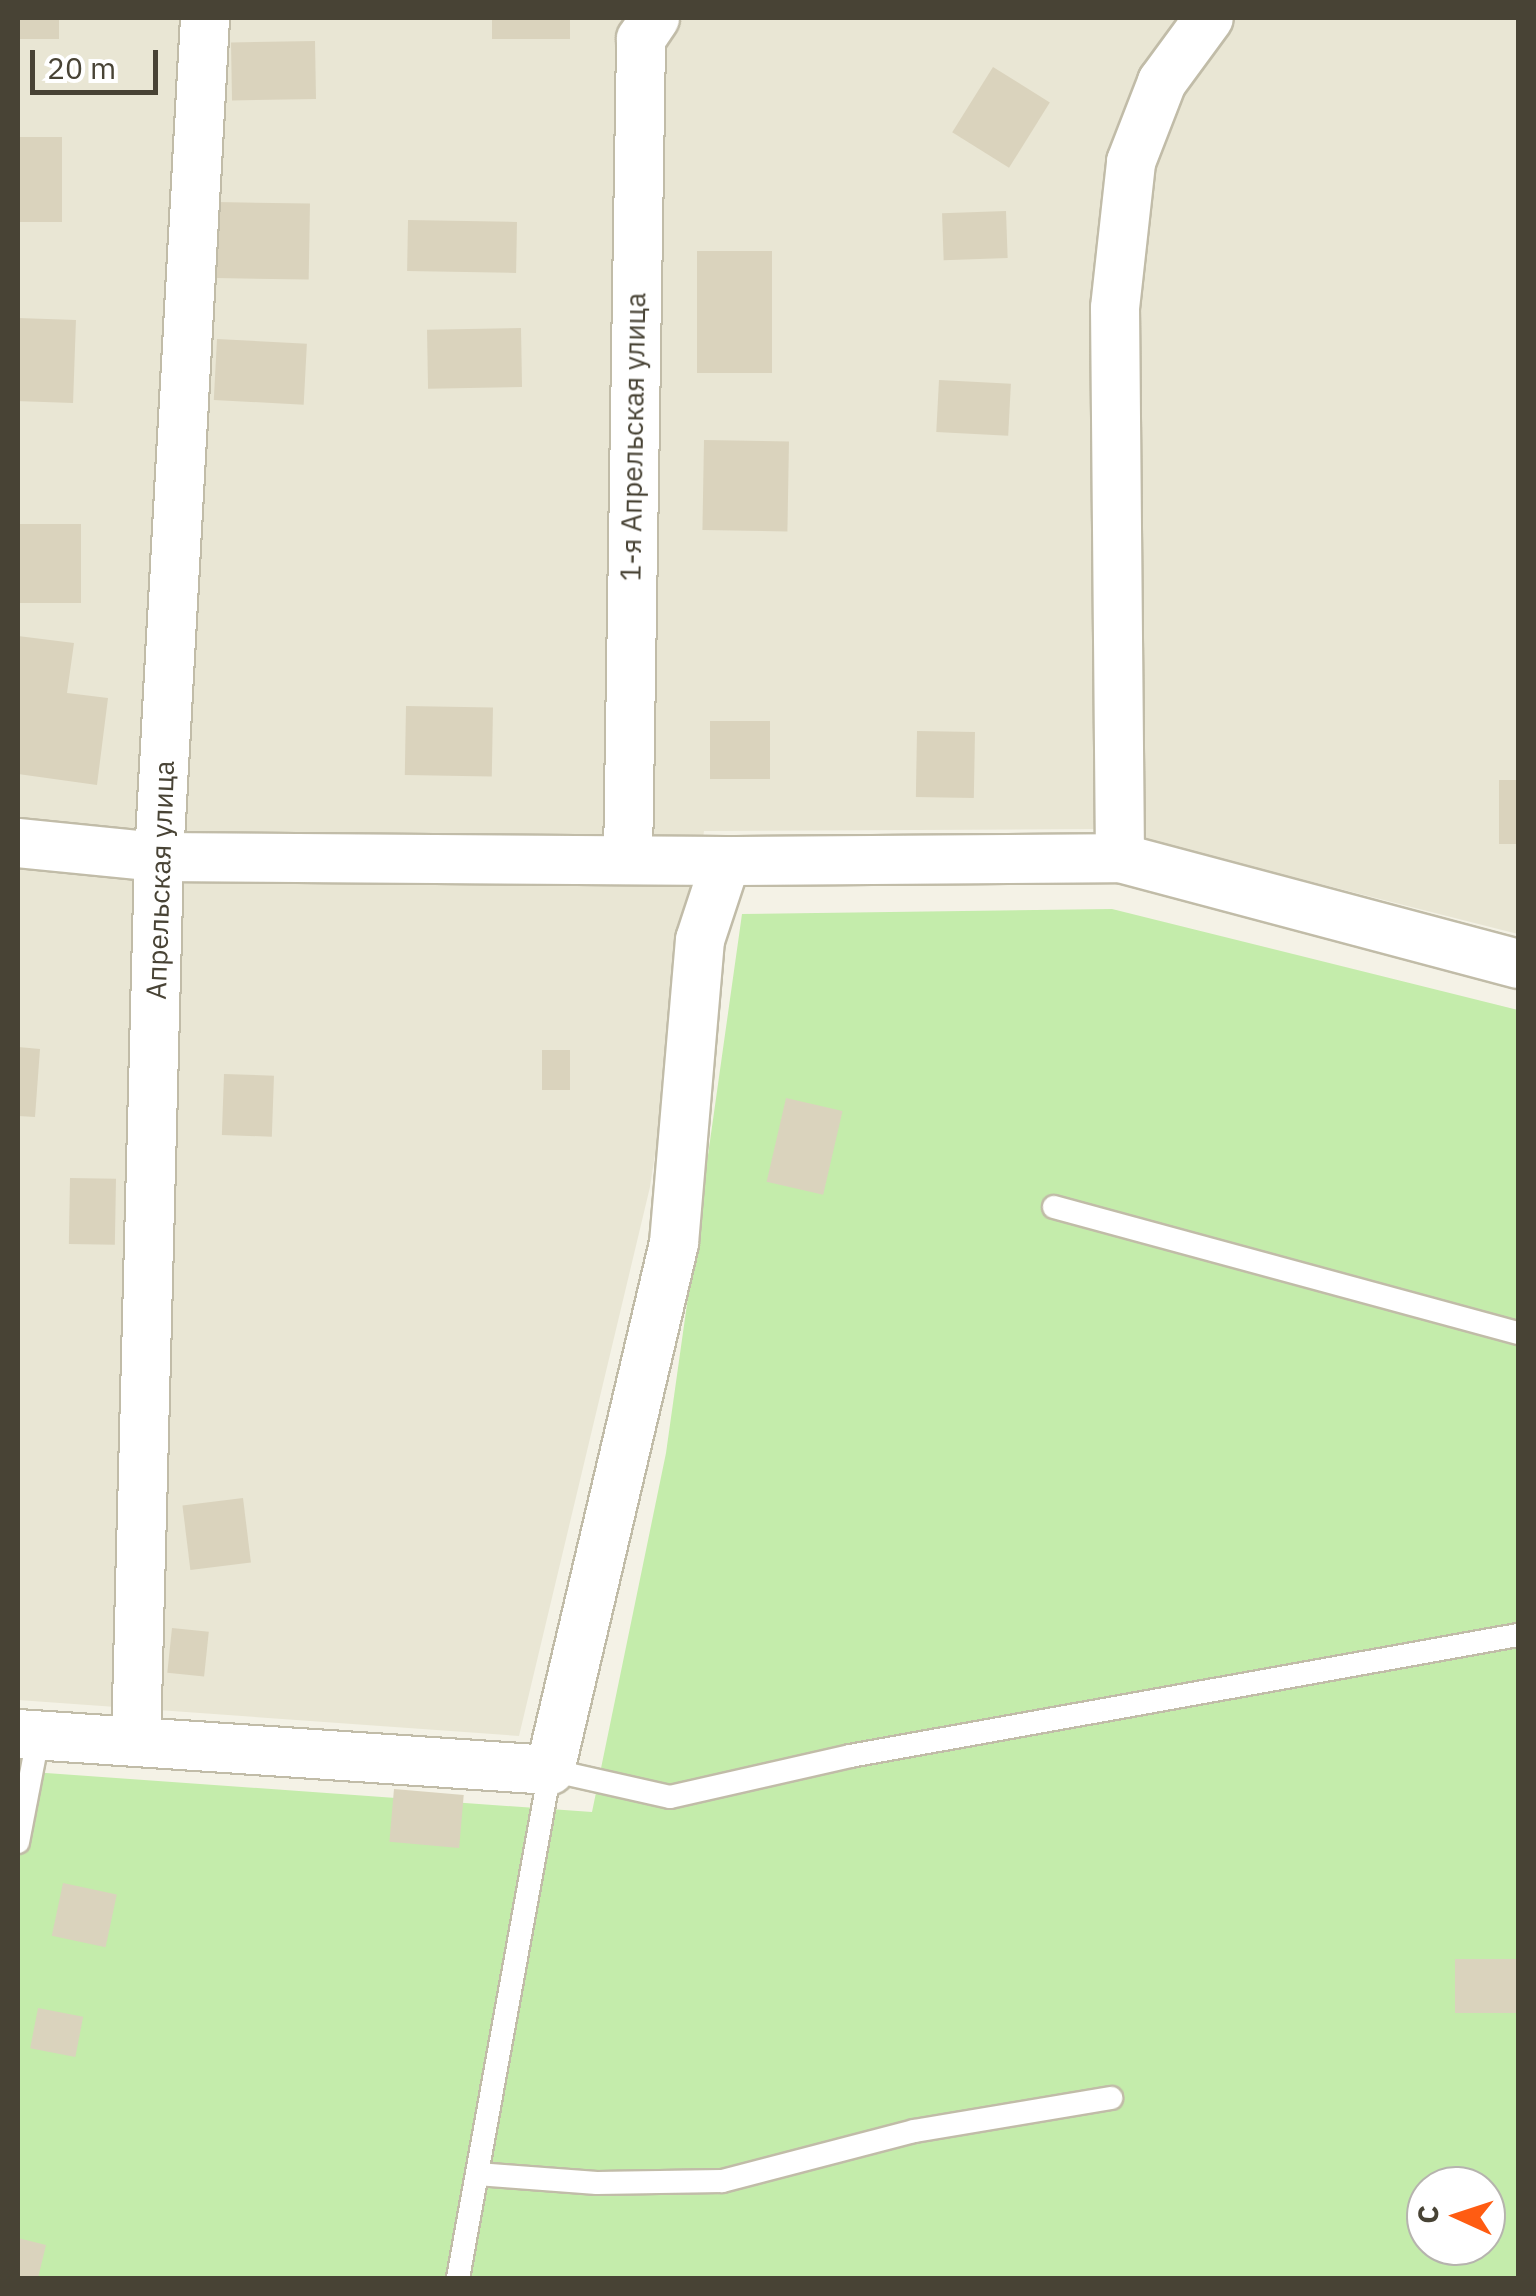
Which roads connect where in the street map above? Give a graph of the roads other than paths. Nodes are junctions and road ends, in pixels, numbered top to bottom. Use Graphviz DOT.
graph roads {
  1 [pos="204,18"];
  2 [pos="655,18"];
  3 [pos="1209,18"];
  4 [pos="18,843"];
  5 [pos="159,857"];
  6 [pos="1120,858"];
  7 [pos="628,860"];
  8 [pos="726,861"];
  9 [pos="1518,964"];
  10 [pos="1054,1208"];
  11 [pos="1518,1333"];
  12 [pos="1518,1636"];
  13 [pos="28,1736"];
  14 [pos="136,1742"];
  15 [pos="550,1770"];
  16 [pos="18,1842"];
  17 [pos="1111,2098"];
  18 [pos="477,2174"];
  19 [pos="458,2278"];
  1 -- 5 [label="street, Апрельская улица"];
  2 -- 7 [label="street, 1-я Апрельская улица"];
  3 -- 6 [label="street"];
  4 -- 5 [label="street"];
  5 -- 7 [label="street"];
  5 -- 14 [label="street, Апрельская улица"];
  6 -- 8 [label="street"];
  6 -- 9 [label="street"];
  7 -- 8 [label="street"];
  8 -- 15 [label="street"];
  10 -- 11 [label="lane"];
  12 -- 15 [label="lane"];
  13 -- 14 [label="street"];
  13 -- 16 [label="lane"];
  14 -- 15 [label="street"];
  15 -- 18 [label="lane"];
  17 -- 18 [label="lane"];
  18 -- 19 [label="lane"];
}
